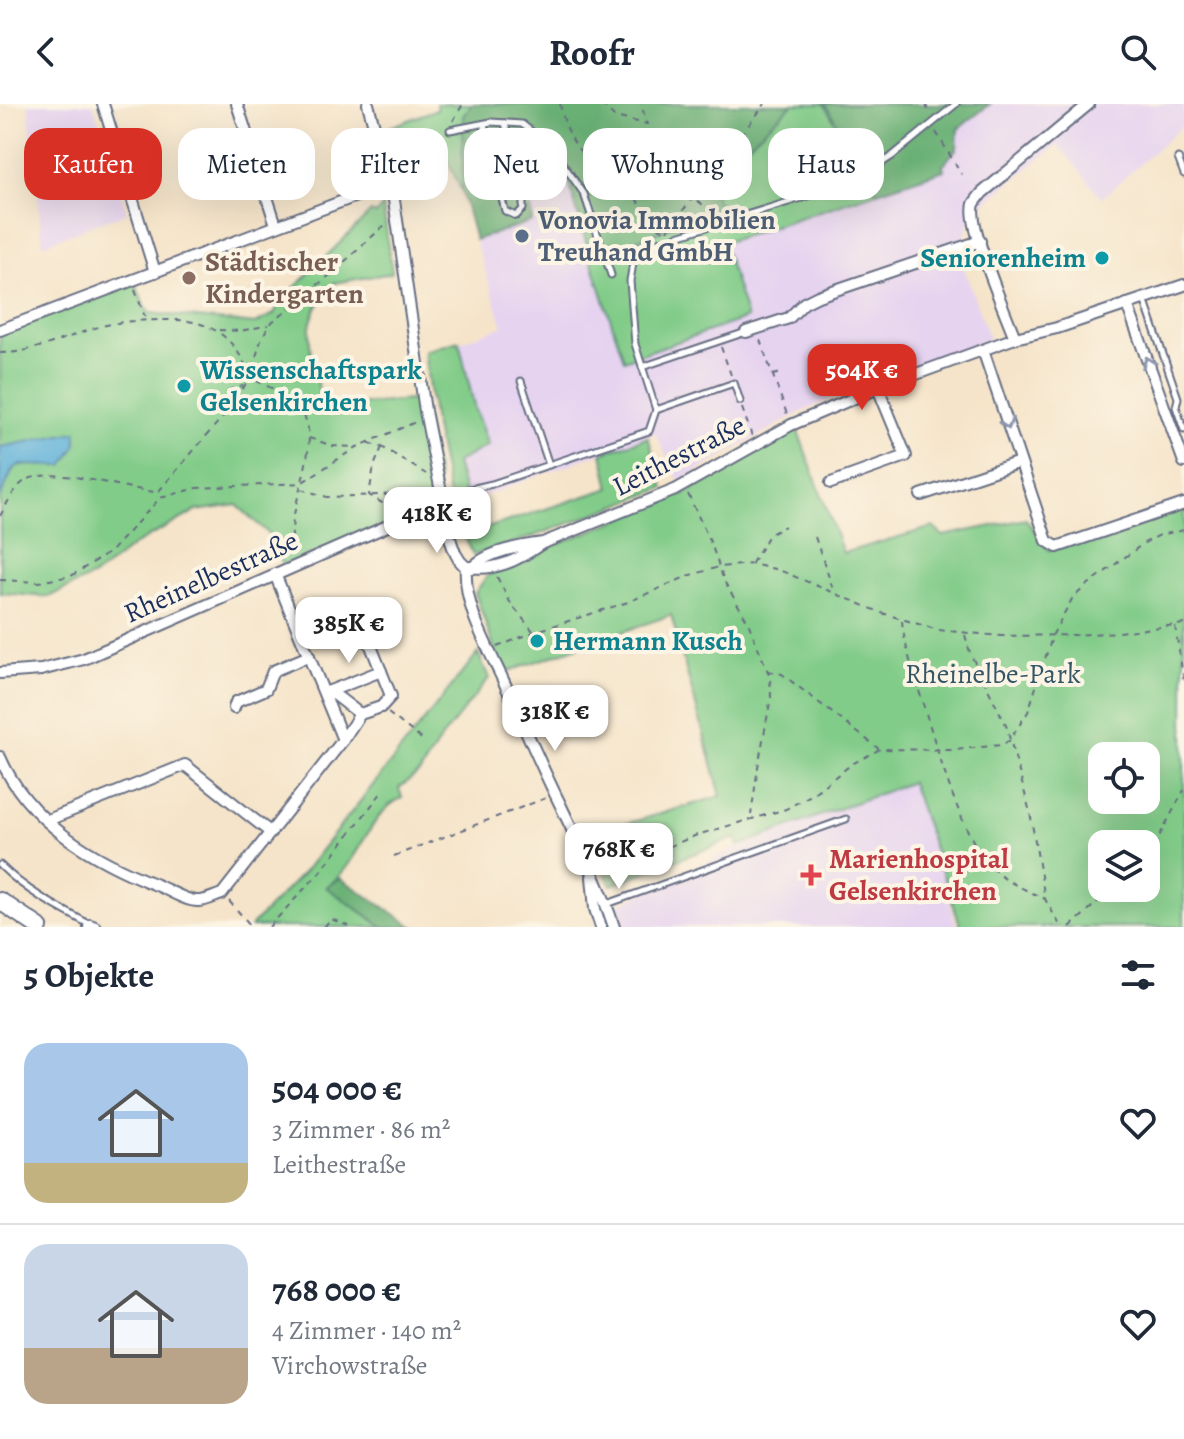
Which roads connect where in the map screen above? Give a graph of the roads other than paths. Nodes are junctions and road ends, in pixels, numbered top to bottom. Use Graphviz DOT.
graph roads {
  1 [pos="103,104"];
  2 [pos="237,104"];
  3 [pos="368,104"];
  4 [pos="956,104"];
  5 [pos="1089,104"];
  6 [pos="505,123"];
  7 [pos="484,124"];
  8 [pos="375,128"];
  9 [pos="450,130"];
  10 [pos="1178,158"];
  11 [pos="1184,174"];
  12 [pos="344,200"];
  13 [pos="394,200"];
  14 [pos="276,225"];
  15 [pos="980,241"];
  16 [pos="155,272"];
  17 [pos="611,275"];
  18 [pos="1184,285"];
  19 [pos="1144,298"];
  20 [pos="1127,304"];
  21 [pos="0,330"];
  22 [pos="751,330"];
  23 [pos="1015,338"];
  24 [pos="983,350"];
  25 [pos="642,367"];
  26 [pos="521,381"];
  27 [pos="878,388"];
  28 [pos="740,401"];
  29 [pos="656,410"];
  30 [pos="1184,430"];
  31 [pos="1020,462"];
  32 [pos="1184,462"];
  33 [pos="549,465"];
  34 [pos="831,483"];
  35 [pos="466,490"];
  36 [pos="921,495"];
  37 [pos="1184,504"];
  38 [pos="437,514"];
  39 [pos="469,568"];
  40 [pos="275,574"];
  41 [pos="369,641"];
  42 [pos="309,656"];
  43 [pos="381,671"];
  44 [pos="0,673"];
  45 [pos="327,692"];
  46 [pos="234,708"];
  47 [pos="360,714"];
  48 [pos="343,740"];
  49 [pos="0,757"];
  50 [pos="846,819"];
  51 [pos="48,820"];
  52 [pos="270,832"];
  53 [pos="0,865"];
  54 [pos="591,867"];
  55 [pos="0,901"];
  56 [pos="607,904"];
  57 [pos="595,909"];
  58 [pos="92,926"];
  59 [pos="39,927"];
  60 [pos="601,927"];
  61 [pos="614,927"];
  1 -- 16 [label="street"];
  2 -- 14 [label="street"];
  3 -- 8 [label="street"];
  4 -- 25 [label="lane"];
  5 -- 15 [label="street"];
  6 -- 7 [label="lane"];
  6 -- 7 [label="lane"];
  6 -- 17 [label="lane"];
  7 -- 9 [label="lane"];
  10 -- 11 [label="lane"];
  12 -- 14 [label="street"];
  13 -- 38 [label="street"];
  14 -- 16 [label="street"];
  15 -- 22 [label="street"];
  15 -- 23 [label="street"];
  16 -- 21 [label="street"];
  18 -- 19 [label="street, Leithestraße"];
  19 -- 20 [label="street, Leithestraße"];
  19 -- 30 [label="lane"];
  20 -- 23 [label="street, Leithestraße"];
  32 -- 20 [label="street, one-way"];
  22 -- 25 [label="lane"];
  23 -- 24 [label="street, Leithestraße"];
  24 -- 27 [label="street, Leithestraße"];
  24 -- 31 [label="street, one-way"];
  25 -- 29 [label="lane"];
  26 -- 33 [label="lane"];
  27 -- 34 [label="street"];
  27 -- 39 [label="street, Leithestraße"];
  28 -- 29 [label="lane"];
  29 -- 33 [label="lane"];
  31 -- 36 [label="street"];
  31 -- 37 [label="street"];
  33 -- 35 [label="lane"];
  38 -- 39 [label="street"];
  38 -- 40 [label="street, Rheinelbestraße"];
  39 -- 54 [label="street"];
  40 -- 42 [label="street"];
  40 -- 44 [label="street, Rheinelbestraße"];
  41 -- 43 [label="street"];
  42 -- 45 [label="street"];
  42 -- 46 [label="street"];
  43 -- 45 [label="street"];
  43 -- 47 [label="street"];
  45 -- 47 [label="street"];
  45 -- 48 [label="street"];
  47 -- 48 [label="street"];
  48 -- 52 [label="street"];
  49 -- 51 [label="street"];
  50 -- 56 [label="lane"];
  51 -- 52 [label="street"];
  51 -- 52 [label="street"];
  53 -- 58 [label="lane"];
  54 -- 56 [label="street"];
  54 -- 57 [label="street"];
  55 -- 59 [label="main road"];
  56 -- 57 [label="lane"];
  56 -- 61 [label="street"];
  57 -- 60 [label="street"];
}
